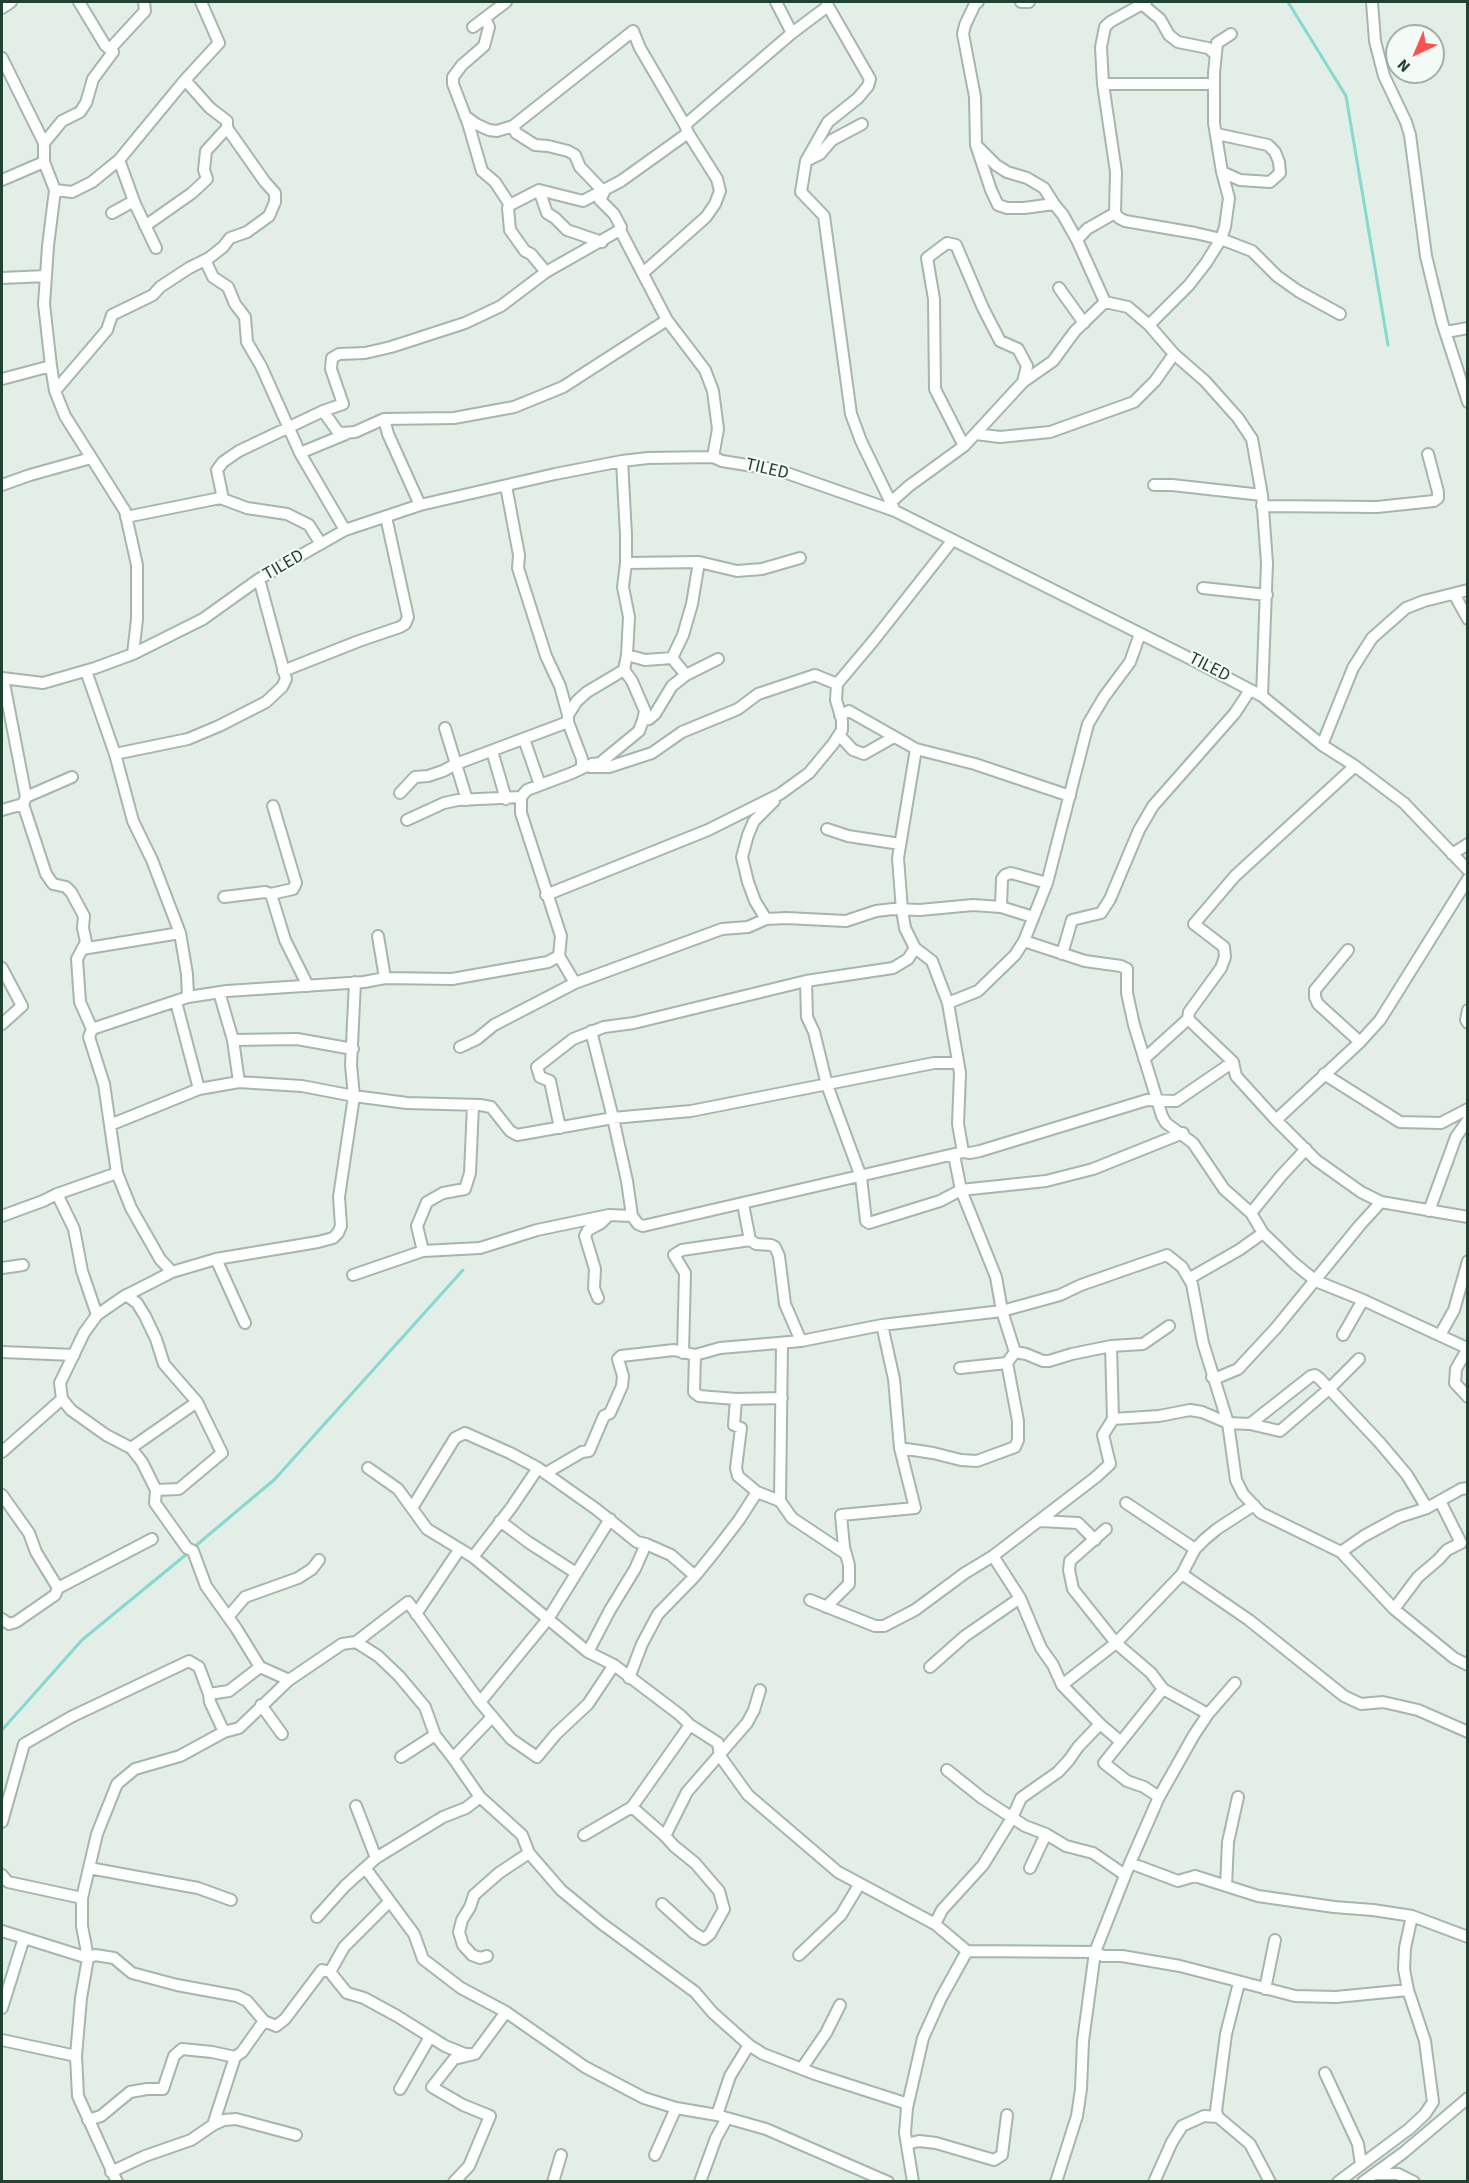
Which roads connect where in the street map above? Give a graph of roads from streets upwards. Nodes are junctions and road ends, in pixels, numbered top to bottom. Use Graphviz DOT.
graph roads {
  1 [pos="10,2"];
  2 [pos="80,2"];
  3 [pos="144,2"];
  4 [pos="201,2"];
  5 [pos="506,2"];
  6 [pos="777,2"];
  7 [pos="978,2"];
  8 [pos="1021,2"];
  9 [pos="1029,2"];
  10 [pos="1372,2"];
  11 [pos="1144,3"];
  12 [pos="828,4"];
  13 [pos="2,8"];
  14 [pos="485,18"];
  15 [pos="473,27"];
  16 [pos="792,33"];
  17 [pos="1230,34"];
  18 [pos="113,52"];
  19 [pos="1214,53"];
  20 [pos="2,58"];
  21 [pos="4,74"];
  22 [pos="184,81"];
  23 [pos="1103,84"];
  24 [pos="1214,84"];
  25 [pos="465,116"];
  26 [pos="862,124"];
  27 [pos="513,126"];
  28 [pos="227,128"];
  29 [pos="686,129"];
  30 [pos="1217,134"];
  31 [pos="44,143"];
  32 [pos="976,145"];
  33 [pos="119,160"];
  34 [pos="806,161"];
  35 [pos="44,162"];
  36 [pos="1222,172"];
  37 [pos="2,180"];
  38 [pos="55,190"];
  39 [pos="539,190"];
  40 [pos="604,192"];
  41 [pos="134,201"];
  42 [pos="1054,204"];
  43 [pos="510,205"];
  44 [pos="112,213"];
  45 [pos="1115,213"];
  46 [pos="145,226"];
  47 [pos="620,230"];
  48 [pos="1221,239"];
  49 [pos="1077,240"];
  50 [pos="602,242"];
  51 [pos="156,248"];
  52 [pos="205,260"];
  53 [pos="546,272"];
  54 [pos="643,273"];
  55 [pos="46,276"];
  56 [pos="2,278"];
  57 [pos="1059,288"];
  58 [pos="1105,302"];
  59 [pos="1340,314"];
  60 [pos="667,320"];
  61 [pos="1084,323"];
  62 [pos="1149,325"];
  63 [pos="1467,328"];
  64 [pos="1446,332"];
  65 [pos="1174,354"];
  66 [pos="51,366"];
  67 [pos="2,379"];
  68 [pos="1023,382"];
  69 [pos="55,392"];
  70 [pos="1467,402"];
  71 [pos="323,411"];
  72 [pos="384,419"];
  73 [pos="289,429"];
  74 [pos="355,432"];
  75 [pos="976,434"];
  76 [pos="964,446"];
  77 [pos="300,453"];
  78 [pos="1428,454"];
  79 [pos="713,457"];
  80 [pos="91,458"];
  81 [pos="622,461"];
  82 [pos="2,485"];
  83 [pos="1154,485"];
  84 [pos="506,486"];
  85 [pos="220,498"];
  86 [pos="1262,501"];
  87 [pos="420,505"];
  88 [pos="892,507"];
  89 [pos="126,517"];
  90 [pos="386,518"];
  91 [pos="345,530"];
  92 [pos="952,541"];
  93 [pos="321,544"];
  94 [pos="800,558"];
  95 [pos="699,562"];
  96 [pos="626,563"];
  97 [pos="259,579"];
  98 [pos="1203,588"];
  99 [pos="1467,590"];
  100 [pos="1454,594"];
  101 [pos="1267,595"];
  102 [pos="1467,619"];
  103 [pos="1140,634"];
  104 [pos="134,654"];
  105 [pos="627,655"];
  106 [pos="672,658"];
  107 [pos="718,658"];
  108 [pos="624,670"];
  109 [pos="86,671"];
  110 [pos="283,671"];
  111 [pos="686,675"];
  112 [pos="2,678"];
  113 [pos="837,684"];
  114 [pos="1250,690"];
  115 [pos="1263,696"];
  116 [pos="840,715"];
  117 [pos="568,719"];
  118 [pos="643,720"];
  119 [pos="445,728"];
  120 [pos="839,735"];
  121 [pos="894,737"];
  122 [pos="524,739"];
  123 [pos="1322,745"];
  124 [pos="916,748"];
  125 [pos="492,750"];
  126 [pos="115,754"];
  127 [pos="456,764"];
  128 [pos="585,766"];
  129 [pos="1354,766"];
  130 [pos="72,777"];
  131 [pos="540,785"];
  132 [pos="400,793"];
  133 [pos="780,794"];
  134 [pos="1070,796"];
  135 [pos="521,797"];
  136 [pos="506,799"];
  137 [pos="467,800"];
  138 [pos="25,801"];
  139 [pos="273,807"];
  140 [pos="2,810"];
  141 [pos="406,820"];
  142 [pos="827,829"];
  143 [pos="900,844"];
  144 [pos="1467,844"];
  145 [pos="1452,854"];
  146 [pos="1467,870"];
  147 [pos="1467,879"];
  148 [pos="1047,883"];
  149 [pos="271,894"];
  150 [pos="546,895"];
  151 [pos="224,897"];
  152 [pos="1001,907"];
  153 [pos="902,910"];
  154 [pos="766,919"];
  155 [pos="1031,921"];
  156 [pos="180,933"];
  157 [pos="378,936"];
  158 [pos="1024,941"];
  159 [pos="1039,946"];
  160 [pos="82,949"];
  161 [pos="1348,950"];
  162 [pos="912,952"];
  163 [pos="1062,954"];
  164 [pos="559,956"];
  165 [pos="2,968"];
  166 [pos="385,978"];
  167 [pos="806,981"];
  168 [pos="355,982"];
  169 [pos="575,983"];
  170 [pos="308,986"];
  171 [pos="219,993"];
  172 [pos="188,998"];
  173 [pos="176,1002"];
  174 [pos="948,1003"];
  175 [pos="1467,1010"];
  176 [pos="1188,1019"];
  177 [pos="1467,1023"];
  178 [pos="2,1024"];
  179 [pos="92,1029"];
  180 [pos="591,1031"];
  181 [pos="233,1040"];
  182 [pos="1360,1042"];
  183 [pos="460,1047"];
  184 [pos="353,1049"];
  185 [pos="1144,1059"];
  186 [pos="1233,1062"];
  187 [pos="958,1063"];
  188 [pos="1219,1072"];
  189 [pos="1324,1074"];
  190 [pos="1236,1076"];
  191 [pos="239,1082"];
  192 [pos="827,1085"];
  193 [pos="199,1089"];
  194 [pos="354,1096"];
  195 [pos="1152,1100"];
  196 [pos="473,1105"];
  197 [pos="1467,1109"];
  198 [pos="613,1118"];
  199 [pos="1276,1120"];
  200 [pos="1467,1120"];
  201 [pos="110,1125"];
  202 [pos="560,1128"];
  203 [pos="1183,1133"];
  204 [pos="1306,1149"];
  205 [pos="959,1153"];
  206 [pos="117,1173"];
  207 [pos="861,1177"];
  208 [pos="962,1190"];
  209 [pos="57,1194"];
  210 [pos="1381,1202"];
  211 [pos="743,1203"];
  212 [pos="1429,1211"];
  213 [pos="1251,1213"];
  214 [pos="609,1215"];
  215 [pos="2,1216"];
  216 [pos="632,1216"];
  217 [pos="1467,1217"];
  218 [pos="1263,1233"];
  219 [pos="750,1240"];
  220 [pos="423,1251"];
  221 [pos="216,1259"];
  222 [pos="1467,1261"];
  223 [pos="23,1265"];
  224 [pos="2,1268"];
  225 [pos="172,1272"];
  226 [pos="352,1275"];
  227 [pos="1190,1278"];
  228 [pos="1316,1281"];
  229 [pos="126,1295"];
  230 [pos="598,1298"];
  231 [pos="1363,1300"];
  232 [pos="1002,1311"];
  233 [pos="97,1315"];
  234 [pos="245,1323"];
  235 [pos="882,1325"];
  236 [pos="1169,1326"];
  237 [pos="1342,1335"];
  238 [pos="1440,1335"];
  239 [pos="801,1341"];
  240 [pos="782,1343"];
  241 [pos="1111,1346"];
  242 [pos="1467,1348"];
  243 [pos="2,1352"];
  244 [pos="1015,1352"];
  245 [pos="74,1354"];
  246 [pos="689,1354"];
  247 [pos="1359,1359"];
  248 [pos="1006,1363"];
  249 [pos="960,1368"];
  250 [pos="1212,1377"];
  251 [pos="1329,1389"];
  252 [pos="1467,1397"];
  253 [pos="782,1398"];
  254 [pos="62,1399"];
  255 [pos="736,1400"];
  256 [pos="197,1402"];
  257 [pos="1113,1419"];
  258 [pos="1228,1423"];
  259 [pos="1250,1424"];
  260 [pos="131,1448"];
  261 [pos="900,1448"];
  262 [pos="2,1452"];
  263 [pos="368,1468"];
  264 [pos="542,1471"];
  265 [pos="1467,1488"];
  266 [pos="156,1490"];
  267 [pos="757,1492"];
  268 [pos="2,1495"];
  269 [pos="780,1501"];
  270 [pos="1440,1501"];
  271 [pos="1126,1503"];
  272 [pos="1254,1505"];
  273 [pos="412,1508"];
  274 [pos="1427,1508"];
  275 [pos="610,1520"];
  276 [pos="500,1521"];
  277 [pos="1040,1521"];
  278 [pos="1107,1529"];
  279 [pos="152,1539"];
  280 [pos="1095,1540"];
  281 [pos="646,1544"];
  282 [pos="1195,1549"];
  283 [pos="459,1550"];
  284 [pos="1341,1552"];
  285 [pos="846,1554"];
  286 [pos="993,1556"];
  287 [pos="472,1557"];
  288 [pos="319,1560"];
  289 [pos="576,1573"];
  290 [pos="1182,1574"];
  291 [pos="695,1576"];
  292 [pos="58,1588"];
  293 [pos="1020,1598"];
  294 [pos="810,1600"];
  295 [pos="826,1607"];
  296 [pos="1394,1609"];
  297 [pos="416,1614"];
  298 [pos="228,1617"];
  299 [pos="2,1619"];
  300 [pos="548,1619"];
  301 [pos="356,1642"];
  302 [pos="1116,1643"];
  303 [pos="588,1652"];
  304 [pos="614,1665"];
  305 [pos="1467,1665"];
  306 [pos="260,1667"];
  307 [pos="930,1667"];
  308 [pos="629,1678"];
  309 [pos="289,1680"];
  310 [pos="1235,1683"];
  311 [pos="1062,1685"];
  312 [pos="1163,1689"];
  313 [pos="759,1690"];
  314 [pos="209,1694"];
  315 [pos="480,1702"];
  316 [pos="261,1705"];
  317 [pos="1208,1714"];
  318 [pos="492,1717"];
  319 [pos="1100,1724"];
  320 [pos="690,1725"];
  321 [pos="224,1732"];
  322 [pos="1467,1732"];
  323 [pos="282,1734"];
  324 [pos="435,1735"];
  325 [pos="1121,1742"];
  326 [pos="720,1756"];
  327 [pos="401,1757"];
  328 [pos="453,1758"];
  329 [pos="946,1770"];
  330 [pos="7,1781"];
  331 [pos="480,1797"];
  332 [pos="1159,1797"];
  333 [pos="1238,1797"];
  334 [pos="356,1806"];
  335 [pos="632,1807"];
  336 [pos="1012,1818"];
  337 [pos="2,1822"];
  338 [pos="1046,1834"];
  339 [pos="584,1835"];
  340 [pos="665,1836"];
  341 [pos="530,1853"];
  342 [pos="376,1858"];
  343 [pos="1130,1863"];
  344 [pos="89,1868"];
  345 [pos="1030,1868"];
  346 [pos="366,1869"];
  347 [pos="2,1875"];
  348 [pos="1125,1875"];
  349 [pos="859,1885"];
  350 [pos="1226,1886"];
  351 [pos="82,1898"];
  352 [pos="231,1900"];
  353 [pos="389,1902"];
  354 [pos="662,1904"];
  355 [pos="1413,1916"];
  356 [pos="317,1917"];
  357 [pos="935,1924"];
  358 [pos="2,1931"];
  359 [pos="1467,1937"];
  360 [pos="24,1938"];
  361 [pos="1275,1940"];
  362 [pos="967,1951"];
  363 [pos="1095,1952"];
  364 [pos="799,1955"];
  365 [pos="488,1956"];
  366 [pos="88,1958"];
  367 [pos="330,1972"];
  368 [pos="1239,1983"];
  369 [pos="1265,1989"];
  370 [pos="1408,1990"];
  371 [pos="840,2005"];
  372 [pos="2,2008"];
  373 [pos="506,2012"];
  374 [pos="264,2021"];
  375 [pos="430,2037"];
  376 [pos="2,2040"];
  377 [pos="749,2045"];
  378 [pos="476,2054"];
  379 [pos="76,2056"];
  380 [pos="235,2057"];
  381 [pos="802,2068"];
  382 [pos="1325,2073"];
  383 [pos="400,2088"];
  384 [pos="1467,2098"];
  385 [pos="676,2108"];
  386 [pos="907,2108"];
  387 [pos="1007,2115"];
  388 [pos="722,2116"];
  389 [pos="1218,2117"];
  390 [pos="88,2120"];
  391 [pos="213,2125"];
  392 [pos="296,2135"];
  393 [pos="907,2144"];
  394 [pos="561,2155"];
  395 [pos="655,2155"];
  396 [pos="1361,2165"];
  397 [pos="1376,2174"];
  398 [pos="114,2177"];
  399 [pos="454,2181"];
  400 [pos="553,2181"];
  401 [pos="700,2181"];
  402 [pos="888,2181"];
  403 [pos="913,2181"];
  404 [pos="1056,2181"];
  405 [pos="1154,2181"];
  406 [pos="1270,2181"];
  407 [pos="1338,2181"];
  408 [pos="1363,2181"];
  409 [pos="1414,2181"];
  1 -- 13 [label="street"];
  2 -- 18 [label="street"];
  3 -- 18 [label="street"];
  4 -- 22 [label="street"];
  5 -- 14 [label="street"];
  6 -- 16 [label="street"];
  7 -- 32 [label="street"];
  8 -- 9 [label="street"];
  10 -- 64 [label="street"];
  11 -- 19 [label="street"];
  11 -- 23 [label="street"];
  12 -- 16 [label="street"];
  12 -- 34 [label="street"];
  14 -- 15 [label="street"];
  14 -- 25 [label="street"];
  16 -- 29 [label="street"];
  17 -- 19 [label="street"];
  18 -- 31 [label="street"];
  19 -- 24 [label="street"];
  20 -- 21 [label="street"];
  21 -- 31 [label="street"];
  22 -- 28 [label="street"];
  22 -- 33 [label="street"];
  23 -- 24 [label="street"];
  23 -- 45 [label="street"];
  24 -- 30 [label="street"];
  25 -- 27 [label="street"];
  25 -- 43 [label="street"];
  26 -- 34 [label="street"];
  27 -- 29 [label="street"];
  27 -- 40 [label="street"];
  28 -- 46 [label="street"];
  28 -- 52 [label="street"];
  29 -- 40 [label="street"];
  29 -- 54 [label="street"];
  30 -- 36 [label="street"];
  30 -- 36 [label="street"];
  31 -- 35 [label="street"];
  32 -- 42 [label="street"];
  32 -- 42 [label="street"];
  33 -- 38 [label="street"];
  33 -- 41 [label="street"];
  34 -- 88 [label="street"];
  35 -- 37 [label="street"];
  35 -- 38 [label="street"];
  36 -- 48 [label="street"];
  38 -- 55 [label="street"];
  39 -- 40 [label="street"];
  39 -- 43 [label="street"];
  39 -- 50 [label="street"];
  40 -- 47 [label="street"];
  41 -- 44 [label="street"];
  41 -- 46 [label="street"];
  42 -- 49 [label="street"];
  43 -- 53 [label="street"];
  45 -- 48 [label="street"];
  45 -- 49 [label="street"];
  46 -- 51 [label="street"];
  47 -- 50 [label="street"];
  47 -- 54 [label="street"];
  48 -- 59 [label="street"];
  48 -- 62 [label="street"];
  49 -- 58 [label="street"];
  50 -- 53 [label="street"];
  52 -- 69 [label="street"];
  52 -- 73 [label="street"];
  53 -- 71 [label="street"];
  54 -- 60 [label="street"];
  55 -- 56 [label="street"];
  55 -- 66 [label="street"];
  57 -- 61 [label="street"];
  58 -- 61 [label="street"];
  58 -- 62 [label="street"];
  60 -- 72 [label="street"];
  60 -- 79 [label="street"];
  61 -- 68 [label="street"];
  62 -- 65 [label="street"];
  63 -- 64 [label="street"];
  64 -- 70 [label="street"];
  65 -- 75 [label="street"];
  65 -- 86 [label="street"];
  66 -- 67 [label="street"];
  66 -- 69 [label="street"];
  68 -- 75 [label="street"];
  68 -- 76 [label="street"];
  69 -- 80 [label="street"];
  71 -- 73 [label="street"];
  71 -- 74 [label="street"];
  72 -- 74 [label="street"];
  72 -- 87 [label="street"];
  73 -- 77 [label="street"];
  73 -- 85 [label="street"];
  74 -- 77 [label="street"];
  75 -- 76 [label="street"];
  76 -- 88 [label="street"];
  77 -- 91 [label="street"];
  78 -- 86 [label="street"];
  79 -- 81 [label="street, TILED"];
  79 -- 88 [label="street, TILED"];
  80 -- 82 [label="street"];
  80 -- 89 [label="street"];
  81 -- 84 [label="street, TILED"];
  81 -- 96 [label="street"];
  83 -- 86 [label="street"];
  84 -- 87 [label="street, TILED"];
  84 -- 117 [label="street"];
  85 -- 89 [label="street"];
  85 -- 93 [label="street"];
  86 -- 101 [label="street"];
  87 -- 90 [label="street, TILED"];
  88 -- 92 [label="street, TILED"];
  89 -- 104 [label="street"];
  90 -- 91 [label="street, TILED"];
  90 -- 110 [label="street"];
  91 -- 93 [label="street, TILED"];
  92 -- 103 [label="street, TILED"];
  92 -- 113 [label="street"];
  93 -- 97 [label="street, TILED"];
  94 -- 95 [label="street"];
  95 -- 96 [label="street"];
  95 -- 106 [label="street"];
  96 -- 105 [label="street"];
  97 -- 104 [label="street, TILED"];
  97 -- 110 [label="street"];
  98 -- 101 [label="street"];
  99 -- 100 [label="street"];
  100 -- 102 [label="street"];
  100 -- 123 [label="street"];
  101 -- 115 [label="street"];
  103 -- 114 [label="street, TILED"];
  103 -- 134 [label="street"];
  104 -- 109 [label="street, TILED"];
  105 -- 106 [label="street"];
  105 -- 108 [label="street"];
  106 -- 111 [label="street"];
  107 -- 111 [label="street"];
  108 -- 117 [label="street"];
  108 -- 118 [label="street"];
  109 -- 112 [label="street, TILED"];
  109 -- 126 [label="street"];
  110 -- 126 [label="street"];
  111 -- 118 [label="street"];
  112 -- 138 [label="street"];
  113 -- 116 [label="street"];
  113 -- 128 [label="street"];
  114 -- 115 [label="street, TILED"];
  114 -- 163 [label="street"];
  115 -- 123 [label="street, TILED"];
  116 -- 120 [label="street"];
  116 -- 121 [label="street"];
  117 -- 122 [label="street"];
  117 -- 128 [label="street"];
  118 -- 128 [label="street"];
  119 -- 127 [label="street"];
  120 -- 121 [label="street"];
  120 -- 133 [label="street"];
  121 -- 124 [label="street"];
  122 -- 125 [label="street"];
  122 -- 131 [label="street"];
  123 -- 129 [label="street, TILED"];
  124 -- 134 [label="street"];
  124 -- 143 [label="street"];
  125 -- 127 [label="street"];
  125 -- 136 [label="street"];
  126 -- 156 [label="street"];
  127 -- 132 [label="street"];
  127 -- 137 [label="street"];
  128 -- 131 [label="street"];
  129 -- 145 [label="street, TILED"];
  129 -- 176 [label="street"];
  130 -- 138 [label="street"];
  131 -- 135 [label="street"];
  133 -- 150 [label="street"];
  133 -- 154 [label="street"];
  134 -- 148 [label="street"];
  135 -- 136 [label="street"];
  135 -- 150 [label="street"];
  136 -- 137 [label="street"];
  137 -- 141 [label="street"];
  138 -- 140 [label="street"];
  138 -- 160 [label="street"];
  139 -- 149 [label="street"];
  142 -- 143 [label="street"];
  143 -- 153 [label="street"];
  144 -- 145 [label="street"];
  145 -- 146 [label="street, TILED"];
  147 -- 182 [label="street"];
  148 -- 152 [label="street"];
  148 -- 155 [label="street"];
  149 -- 151 [label="street"];
  149 -- 170 [label="street"];
  150 -- 164 [label="street"];
  152 -- 153 [label="street"];
  152 -- 155 [label="street"];
  153 -- 154 [label="street"];
  153 -- 162 [label="street"];
  154 -- 169 [label="street"];
  155 -- 158 [label="street"];
  155 -- 159 [label="street"];
  156 -- 160 [label="street"];
  156 -- 172 [label="street"];
  157 -- 166 [label="street"];
  158 -- 159 [label="street"];
  158 -- 174 [label="street"];
  159 -- 163 [label="street"];
  160 -- 179 [label="street"];
  161 -- 182 [label="street"];
  162 -- 167 [label="street"];
  162 -- 174 [label="street"];
  163 -- 185 [label="street"];
  164 -- 166 [label="street"];
  164 -- 169 [label="street"];
  165 -- 178 [label="street"];
  166 -- 168 [label="street"];
  167 -- 180 [label="street"];
  167 -- 192 [label="street"];
  168 -- 170 [label="street"];
  168 -- 184 [label="street"];
  169 -- 183 [label="street"];
  170 -- 171 [label="street"];
  171 -- 172 [label="street"];
  171 -- 181 [label="street"];
  172 -- 173 [label="street"];
  173 -- 179 [label="street"];
  173 -- 193 [label="street"];
  174 -- 187 [label="street"];
  175 -- 177 [label="street"];
  176 -- 185 [label="street"];
  176 -- 186 [label="street"];
  179 -- 201 [label="street"];
  180 -- 198 [label="street"];
  180 -- 202 [label="street"];
  181 -- 184 [label="street"];
  181 -- 191 [label="street"];
  182 -- 189 [label="street"];
  184 -- 194 [label="street"];
  185 -- 195 [label="street"];
  186 -- 188 [label="street"];
  186 -- 190 [label="street"];
  187 -- 192 [label="street"];
  187 -- 205 [label="street"];
  188 -- 190 [label="street"];
  188 -- 195 [label="street"];
  189 -- 197 [label="street"];
  189 -- 199 [label="street"];
  190 -- 199 [label="street"];
  191 -- 193 [label="street"];
  191 -- 194 [label="street"];
  192 -- 198 [label="street"];
  192 -- 207 [label="street"];
  193 -- 201 [label="street"];
  194 -- 196 [label="street"];
  194 -- 221 [label="street"];
  195 -- 203 [label="street"];
  195 -- 205 [label="street"];
  196 -- 202 [label="street"];
  196 -- 220 [label="street"];
  198 -- 202 [label="street"];
  198 -- 216 [label="street"];
  199 -- 204 [label="street"];
  200 -- 212 [label="street"];
  201 -- 206 [label="street"];
  203 -- 208 [label="street"];
  203 -- 213 [label="street"];
  204 -- 210 [label="street"];
  204 -- 213 [label="street"];
  205 -- 207 [label="street"];
  205 -- 208 [label="street"];
  206 -- 209 [label="street"];
  206 -- 225 [label="street"];
  207 -- 208 [label="street"];
  207 -- 211 [label="street"];
  208 -- 232 [label="street"];
  209 -- 215 [label="street"];
  209 -- 233 [label="street"];
  210 -- 212 [label="street"];
  210 -- 228 [label="street"];
  211 -- 216 [label="street"];
  211 -- 219 [label="street"];
  212 -- 217 [label="street"];
  213 -- 218 [label="street"];
  214 -- 216 [label="street"];
  214 -- 220 [label="street"];
  214 -- 230 [label="street"];
  218 -- 227 [label="street"];
  218 -- 228 [label="street"];
  219 -- 239 [label="street"];
  219 -- 246 [label="street"];
  220 -- 226 [label="street"];
  221 -- 225 [label="street"];
  221 -- 234 [label="street"];
  222 -- 238 [label="street"];
  223 -- 224 [label="street"];
  225 -- 229 [label="street"];
  227 -- 232 [label="street"];
  227 -- 250 [label="street"];
  228 -- 231 [label="street"];
  228 -- 250 [label="street"];
  229 -- 233 [label="street"];
  229 -- 256 [label="street"];
  231 -- 237 [label="street"];
  231 -- 238 [label="street"];
  232 -- 235 [label="street"];
  232 -- 244 [label="street"];
  233 -- 245 [label="street"];
  235 -- 239 [label="street"];
  235 -- 261 [label="street"];
  236 -- 241 [label="street"];
  238 -- 242 [label="street"];
  239 -- 240 [label="street"];
  240 -- 246 [label="street"];
  240 -- 253 [label="street"];
  241 -- 244 [label="street"];
  241 -- 257 [label="street"];
  242 -- 252 [label="street"];
  243 -- 245 [label="street"];
  244 -- 248 [label="street"];
  245 -- 254 [label="street"];
  246 -- 255 [label="street"];
  246 -- 264 [label="street"];
  247 -- 251 [label="street"];
  248 -- 249 [label="street"];
  248 -- 261 [label="street"];
  250 -- 258 [label="street"];
  251 -- 259 [label="street"];
  251 -- 259 [label="street"];
  251 -- 274 [label="street"];
  253 -- 255 [label="street"];
  253 -- 269 [label="street"];
  254 -- 260 [label="street"];
  254 -- 262 [label="street"];
  255 -- 267 [label="street"];
  256 -- 260 [label="street"];
  256 -- 266 [label="street"];
  257 -- 258 [label="street"];
  257 -- 277 [label="street"];
  258 -- 259 [label="street"];
  258 -- 272 [label="street"];
  260 -- 266 [label="street"];
  261 -- 285 [label="street"];
  263 -- 273 [label="street"];
  264 -- 273 [label="street"];
  264 -- 275 [label="street"];
  264 -- 276 [label="street"];
  265 -- 270 [label="street"];
  266 -- 298 [label="street"];
  267 -- 269 [label="street"];
  267 -- 291 [label="street"];
  268 -- 292 [label="street"];
  269 -- 285 [label="street"];
  270 -- 274 [label="street"];
  270 -- 296 [label="street"];
  271 -- 282 [label="street"];
  272 -- 282 [label="street"];
  272 -- 284 [label="street"];
  273 -- 283 [label="street"];
  274 -- 284 [label="street"];
  275 -- 281 [label="street"];
  275 -- 289 [label="street"];
  276 -- 287 [label="street"];
  276 -- 289 [label="street"];
  277 -- 280 [label="street"];
  277 -- 286 [label="street"];
  278 -- 280 [label="street"];
  279 -- 292 [label="street"];
  280 -- 302 [label="street"];
  281 -- 291 [label="street"];
  281 -- 303 [label="street"];
  282 -- 290 [label="street"];
  283 -- 287 [label="street"];
  283 -- 297 [label="street"];
  284 -- 296 [label="street"];
  285 -- 295 [label="street"];
  286 -- 293 [label="street"];
  286 -- 295 [label="street"];
  287 -- 300 [label="street"];
  288 -- 298 [label="street"];
  289 -- 300 [label="street"];
  290 -- 302 [label="street"];
  290 -- 322 [label="street"];
  291 -- 308 [label="street"];
  292 -- 299 [label="street"];
  293 -- 307 [label="street"];
  293 -- 311 [label="street"];
  294 -- 295 [label="street"];
  296 -- 305 [label="street"];
  297 -- 301 [label="street"];
  297 -- 315 [label="street"];
  298 -- 306 [label="street"];
  300 -- 303 [label="street"];
  300 -- 315 [label="street"];
  301 -- 309 [label="street"];
  301 -- 324 [label="street"];
  302 -- 311 [label="street"];
  302 -- 312 [label="street"];
  303 -- 304 [label="street"];
  304 -- 308 [label="street"];
  304 -- 318 [label="street"];
  306 -- 309 [label="street"];
  306 -- 314 [label="street"];
  308 -- 320 [label="street"];
  309 -- 316 [label="street"];
  310 -- 317 [label="street"];
  311 -- 319 [label="street"];
  312 -- 317 [label="street"];
  312 -- 325 [label="street"];
  313 -- 326 [label="street"];
  314 -- 321 [label="street"];
  314 -- 330 [label="street"];
  315 -- 318 [label="street"];
  316 -- 321 [label="street"];
  316 -- 323 [label="street"];
  317 -- 332 [label="street"];
  318 -- 328 [label="street"];
  319 -- 325 [label="street"];
  319 -- 336 [label="street"];
  320 -- 326 [label="street"];
  320 -- 335 [label="street"];
  321 -- 344 [label="street"];
  324 -- 327 [label="street"];
  324 -- 328 [label="street"];
  325 -- 332 [label="street"];
  326 -- 340 [label="street"];
  326 -- 349 [label="street"];
  328 -- 331 [label="street"];
  329 -- 336 [label="street"];
  330 -- 337 [label="street"];
  331 -- 341 [label="street"];
  331 -- 342 [label="street"];
  332 -- 343 [label="street"];
  333 -- 350 [label="street"];
  334 -- 342 [label="street"];
  335 -- 339 [label="street"];
  335 -- 340 [label="street"];
  336 -- 338 [label="street"];
  336 -- 357 [label="street"];
  338 -- 345 [label="street"];
  338 -- 348 [label="street"];
  340 -- 354 [label="street"];
  341 -- 365 [label="street"];
  341 -- 377 [label="street"];
  342 -- 346 [label="street"];
  343 -- 348 [label="street"];
  343 -- 350 [label="street"];
  344 -- 351 [label="street"];
  344 -- 352 [label="street"];
  346 -- 353 [label="street"];
  346 -- 356 [label="street"];
  347 -- 351 [label="street"];
  348 -- 363 [label="street"];
  349 -- 357 [label="street"];
  349 -- 364 [label="street"];
  350 -- 355 [label="street"];
  351 -- 366 [label="street"];
  353 -- 367 [label="street"];
  353 -- 373 [label="street"];
  355 -- 359 [label="street"];
  355 -- 370 [label="street"];
  357 -- 362 [label="street"];
  358 -- 360 [label="street"];
  360 -- 366 [label="street"];
  360 -- 372 [label="street"];
  361 -- 369 [label="street"];
  362 -- 363 [label="street"];
  362 -- 386 [label="street"];
  363 -- 368 [label="street"];
  363 -- 404 [label="street"];
  366 -- 374 [label="street"];
  366 -- 379 [label="street"];
  367 -- 374 [label="street"];
  367 -- 375 [label="street"];
  368 -- 369 [label="street"];
  368 -- 389 [label="street"];
  369 -- 370 [label="street"];
  370 -- 396 [label="street"];
  371 -- 381 [label="street"];
  373 -- 378 [label="street"];
  373 -- 385 [label="street"];
  374 -- 380 [label="street"];
  375 -- 378 [label="street"];
  375 -- 383 [label="street"];
  376 -- 379 [label="street"];
  377 -- 381 [label="street"];
  377 -- 388 [label="street"];
  378 -- 399 [label="street"];
  379 -- 390 [label="street"];
  380 -- 390 [label="street"];
  380 -- 391 [label="street"];
  381 -- 386 [label="street"];
  382 -- 396 [label="street"];
  384 -- 397 [label="street"];
  385 -- 388 [label="street"];
  385 -- 395 [label="street"];
  386 -- 393 [label="street"];
  387 -- 393 [label="street"];
  388 -- 401 [label="street"];
  388 -- 402 [label="street"];
  389 -- 405 [label="street"];
  389 -- 406 [label="street"];
  390 -- 398 [label="street"];
  391 -- 392 [label="street"];
  391 -- 398 [label="street"];
  393 -- 403 [label="street"];
  394 -- 400 [label="street"];
  396 -- 407 [label="street"];
  397 -- 408 [label="street"];
  397 -- 409 [label="street"];
}
